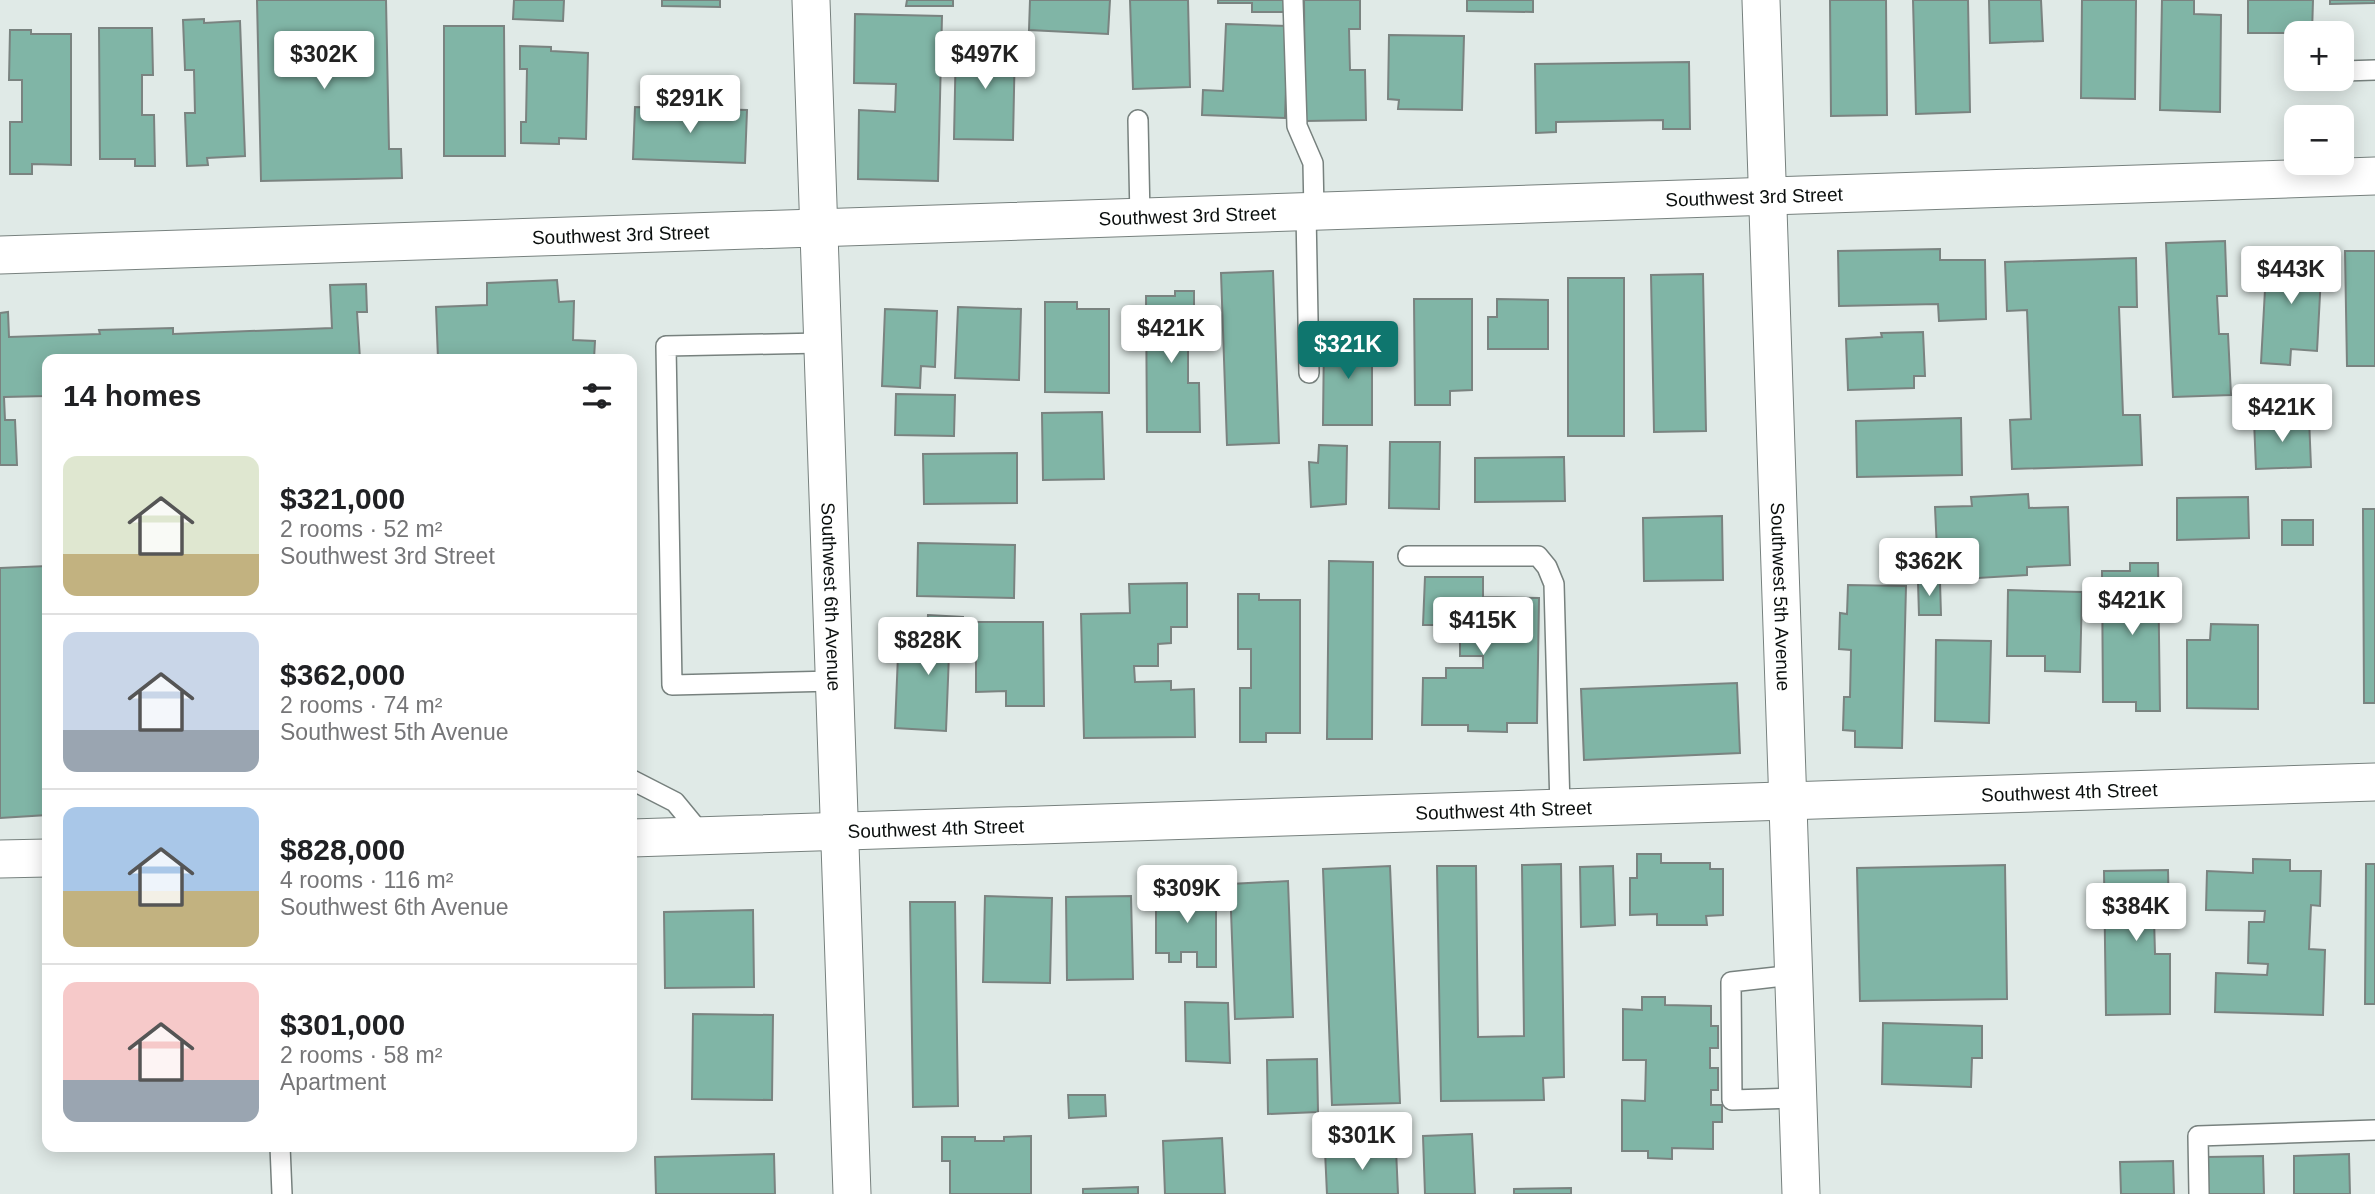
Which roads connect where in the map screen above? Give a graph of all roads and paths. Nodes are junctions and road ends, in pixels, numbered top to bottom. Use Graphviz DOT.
graph roads {
  1 [pos="811,0"];
  2 [pos="1293,0"];
  3 [pos="1760,0"];
  4 [pos="2375,70"];
  5 [pos="2354,71"];
  6 [pos="1138,121"];
  7 [pos="2375,176"];
  8 [pos="1766,196"];
  9 [pos="1310,212"];
  10 [pos="1140,218"];
  11 [pos="818,229"];
  12 [pos="0,256"];
  13 [pos="821,343"];
  14 [pos="1309,373"];
  15 [pos="1408,556"];
  16 [pos="834,681"];
  17 [pos="2375,782"];
  18 [pos="637,783"];
  19 [pos="1787,800"];
  20 [pos="1560,808"];
  21 [pos="839,831"];
  22 [pos="703,836"];
  23 [pos="637,838"];
  24 [pos="42,858"];
  25 [pos="0,859"];
  26 [pos="1793,975"];
  27 [pos="1798,1098"];
  28 [pos="2375,1130"];
  29 [pos="280,1152"];
  30 [pos="282,1194"];
  31 [pos="852,1194"];
  32 [pos="1801,1194"];
  33 [pos="2199,1194"];
  1 -- 11 [label="street, Southwest 6th Avenue"];
  2 -- 9 [label="lane"];
  3 -- 8 [label="street, Southwest 5th Avenue"];
  4 -- 5 [label="lane"];
  6 -- 10 [label="lane"];
  7 -- 8 [label="street, Southwest 3rd Street"];
  8 -- 9 [label="street, Southwest 3rd Street"];
  8 -- 19 [label="street, Southwest 5th Avenue"];
  9 -- 10 [label="street, Southwest 3rd Street"];
  9 -- 14 [label="lane"];
  10 -- 11 [label="street, Southwest 3rd Street"];
  11 -- 12 [label="street, Southwest 3rd Street"];
  11 -- 13 [label="street, Southwest 6th Avenue"];
  13 -- 16 [label="street, Southwest 6th Avenue"];
  13 -- 16 [label="lane"];
  15 -- 20 [label="lane"];
  16 -- 21 [label="street, Southwest 6th Avenue"];
  17 -- 19 [label="street, Southwest 4th Street"];
  18 -- 22 [label="lane"];
  19 -- 20 [label="street, Southwest 4th Street"];
  19 -- 26 [label="street, Southwest 5th Avenue"];
  20 -- 21 [label="street, Southwest 4th Street"];
  21 -- 22 [label="street, Southwest 4th Street"];
  21 -- 31 [label="street, Southwest 6th Avenue"];
  22 -- 23 [label="street, Southwest 4th Street"];
  24 -- 25 [label="street"];
  26 -- 27 [label="street, Southwest 5th Avenue"];
  26 -- 27 [label="lane"];
  27 -- 32 [label="street, Southwest 5th Avenue"];
  28 -- 33 [label="lane"];
  29 -- 30 [label="lane"];
}
